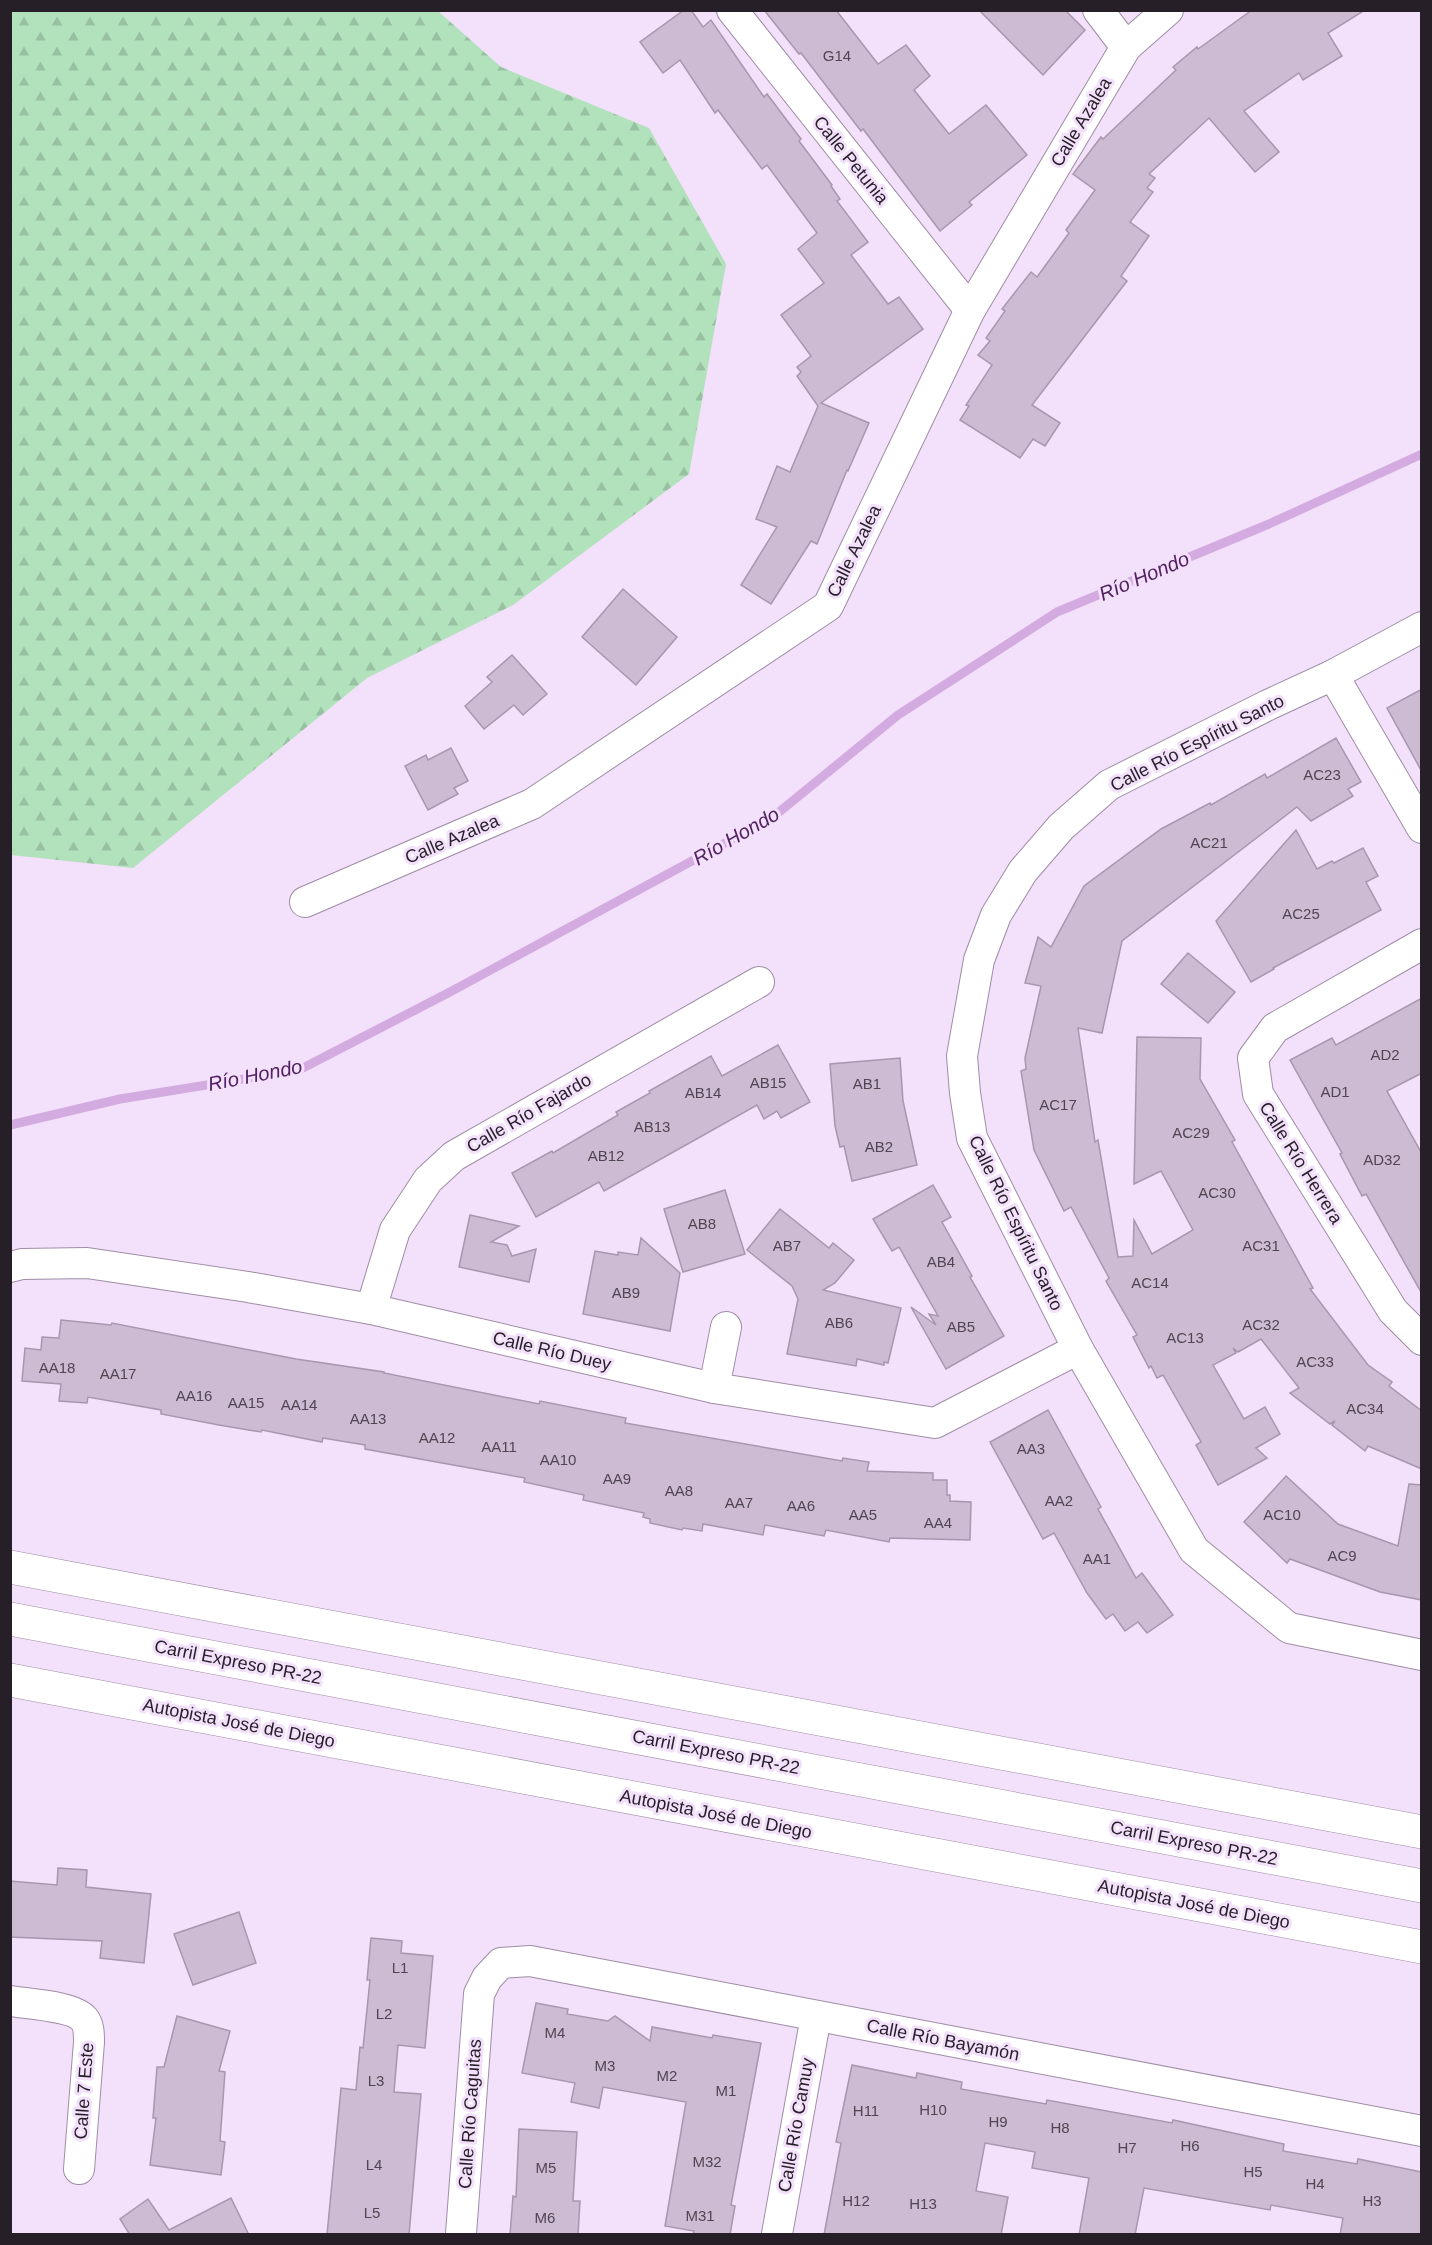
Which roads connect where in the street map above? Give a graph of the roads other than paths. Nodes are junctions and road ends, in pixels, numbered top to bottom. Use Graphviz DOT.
graph roads {
  1 [pos="732,10"];
  2 [pos="1098,10"];
  3 [pos="1168,10"];
  4 [pos="1126,47"];
  5 [pos="970,310"];
  6 [pos="1422,627"];
  7 [pos="1333,675"];
  8 [pos="1422,828"];
  9 [pos="304,902"];
  10 [pos="1422,944"];
  11 [pos="759,982"];
  12 [pos="10,1267"];
  13 [pos="371,1309"];
  14 [pos="726,1327"];
  15 [pos="1422,1340"];
  16 [pos="1077,1349"];
  17 [pos="714,1388"];
  18 [pos="10,1567"];
  19 [pos="10,1619"];
  20 [pos="1422,1654"];
  21 [pos="10,1680"];
  22 [pos="1422,1832"];
  23 [pos="1422,1886"];
  24 [pos="1422,1947"];
  25 [pos="479,1994"];
  26 [pos="10,2001"];
  27 [pos="816,2016"];
  28 [pos="1422,2131"];
  29 [pos="79,2169"];
  30 [pos="461,2235"];
  31 [pos="777,2235"];
  1 -- 5 [label="street, Calle Petunia"];
  2 -- 4 [label="street"];
  3 -- 4 [label="street, Calle Azalea"];
  4 -- 5 [label="street, Calle Azalea"];
  5 -- 9 [label="street, Calle Azalea"];
  6 -- 7 [label="street, Calle Río Espíritu Santo"];
  7 -- 8 [label="street"];
  7 -- 16 [label="street, Calle Río Espíritu Santo"];
  10 -- 15 [label="street, Calle Río Herrera"];
  11 -- 13 [label="street, Calle Río Fajardo"];
  12 -- 13 [label="street, Calle Río Duey"];
  13 -- 17 [label="street, Calle Río Duey"];
  14 -- 17 [label="street"];
  16 -- 17 [label="street, Calle Río Duey"];
  16 -- 20 [label="street, Calle Río Espíritu Santo"];
  18 -- 22 [label="highway"];
  19 -- 23 [label="highway, Carril Expreso PR-22"];
  21 -- 24 [label="highway, Autopista José de Diego"];
  25 -- 27 [label="street, Calle Río Bayamón"];
  25 -- 30 [label="street, Calle Río Caguitas"];
  26 -- 29 [label="street, Calle 7 Este"];
  27 -- 28 [label="street, Calle Río Bayamón"];
  27 -- 31 [label="street, Calle Río Camuy"];
}
